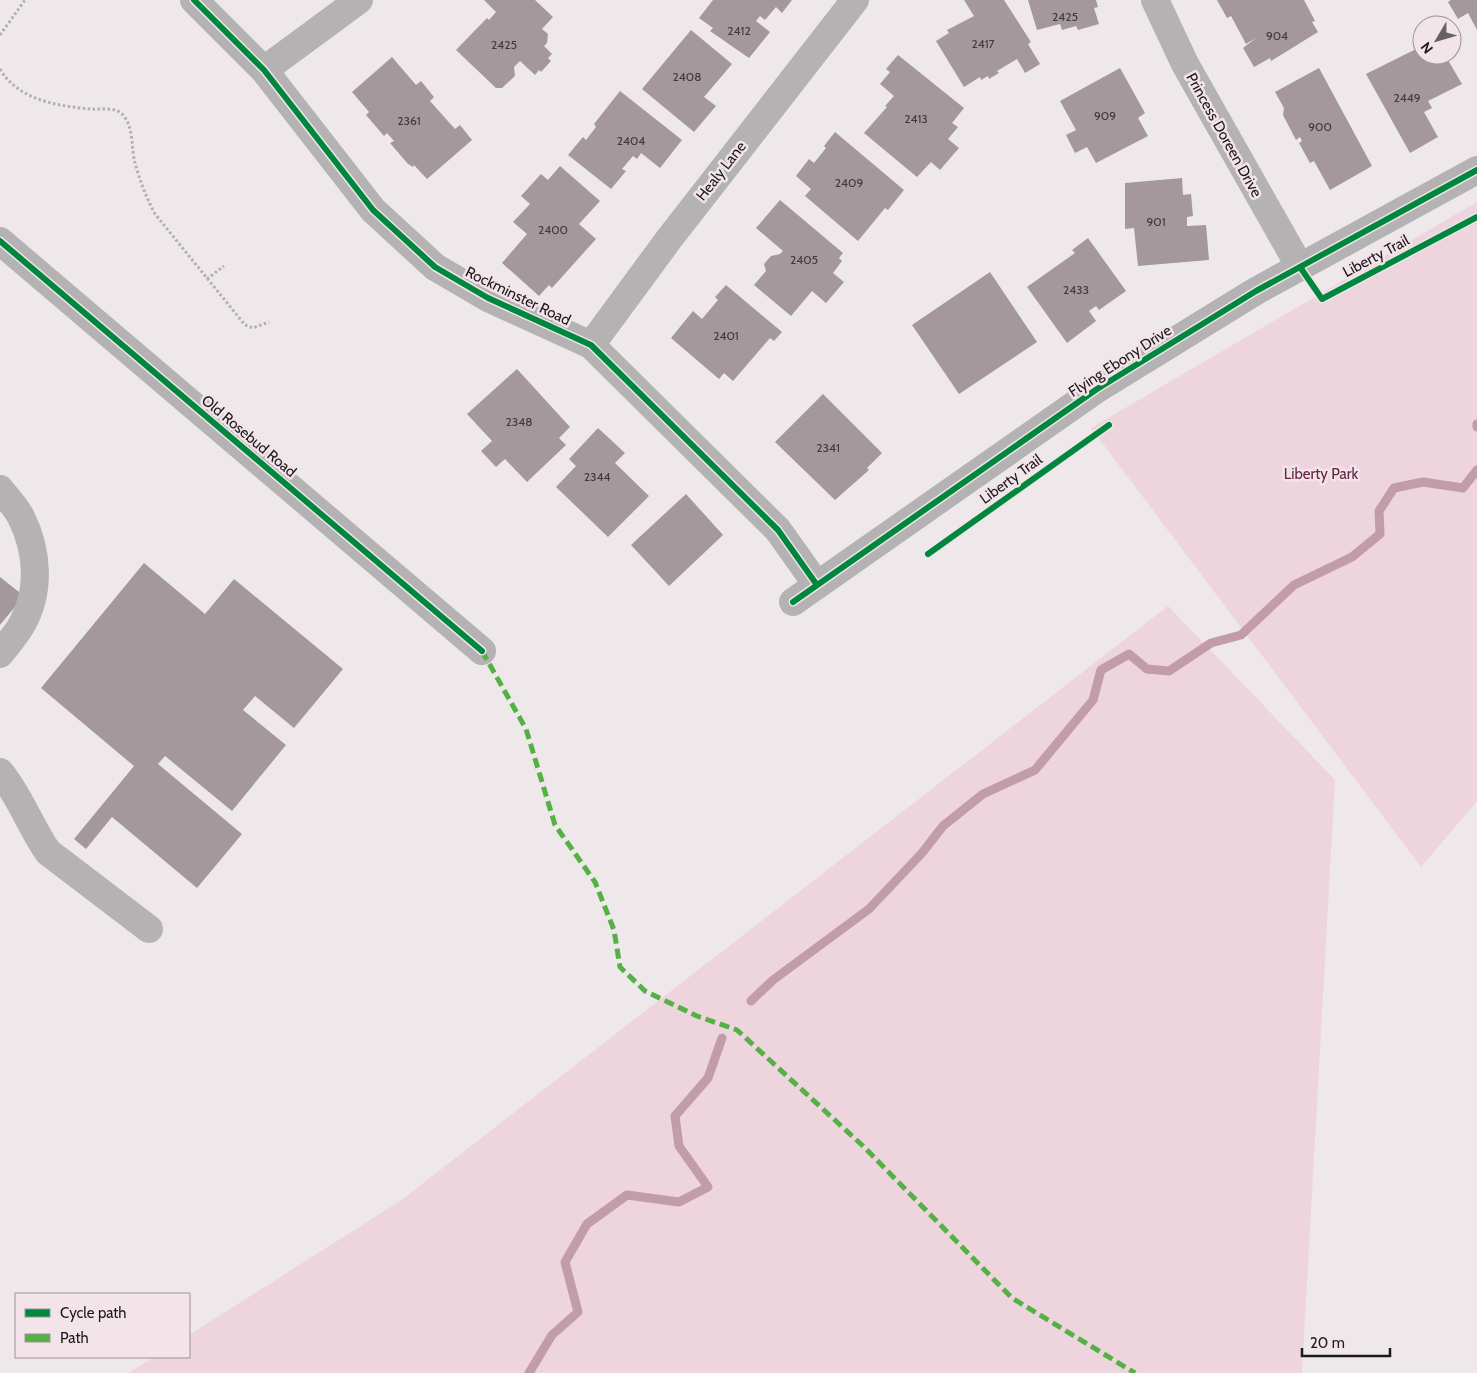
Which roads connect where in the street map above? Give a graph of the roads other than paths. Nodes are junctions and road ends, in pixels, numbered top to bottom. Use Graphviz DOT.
graph roads {
  1 [pos="194,0"];
  2 [pos="359,0"];
  3 [pos="855,0"];
  4 [pos="1155,0"];
  5 [pos="264,70"];
  6 [pos="1477,170"];
  7 [pos="0,241"];
  8 [pos="1300,267"];
  9 [pos="590,345"];
  10 [pos="0,489"];
  11 [pos="817,585"];
  12 [pos="793,602"];
  13 [pos="482,651"];
  14 [pos="0,654"];
  15 [pos="0,772"];
  16 [pos="149,929"];
  1 -- 5 [label="street, Rockminster Road"];
  2 -- 5 [label="street"];
  3 -- 9 [label="street, Healy Lane"];
  4 -- 8 [label="street, Princess Doreen Drive"];
  5 -- 9 [label="street, Rockminster Road"];
  6 -- 8 [label="street, Flying Ebony Drive"];
  7 -- 13 [label="street, Old Rosebud Road"];
  8 -- 11 [label="street, Flying Ebony Drive"];
  9 -- 11 [label="street, Rockminster Road"];
  10 -- 14 [label="street"];
  11 -- 12 [label="street, Flying Ebony Drive"];
  15 -- 16 [label="street"];
}
